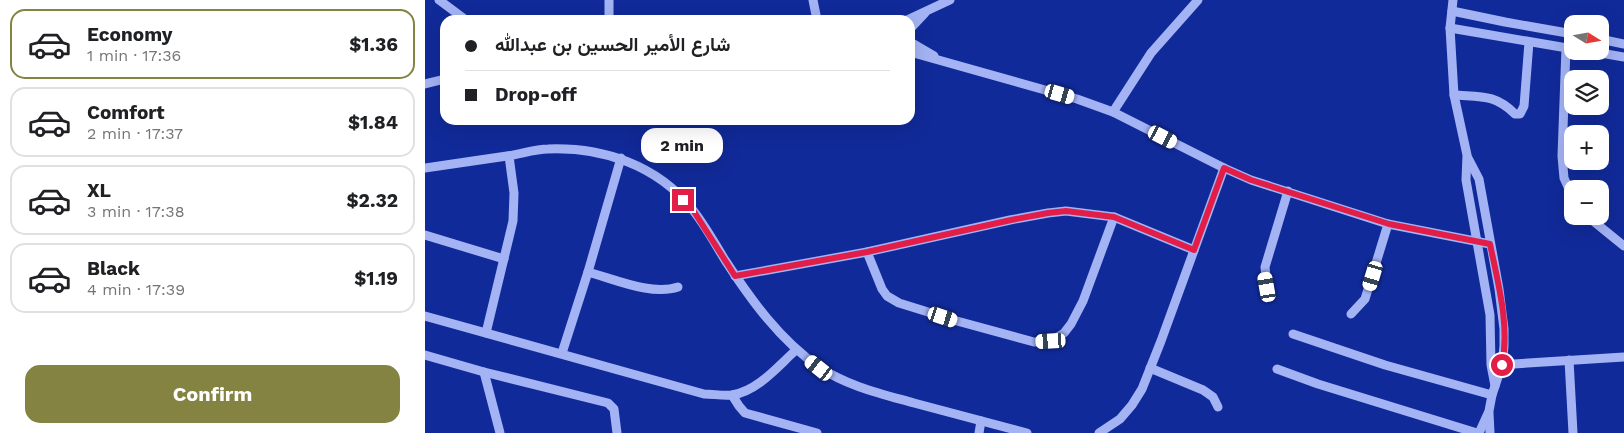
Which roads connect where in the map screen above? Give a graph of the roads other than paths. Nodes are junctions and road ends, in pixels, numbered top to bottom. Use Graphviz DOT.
graph roads {
  1 [pos="439,0"];
  2 [pos="609,0"];
  3 [pos="813,0"];
  4 [pos="950,0"];
  5 [pos="1198,0"];
  6 [pos="1453,0"];
  7 [pos="926,11"];
  8 [pos="1452,11"];
  9 [pos="459,15"];
  10 [pos="609,15"];
  11 [pos="816,15"];
  12 [pos="915,16"];
  13 [pos="915,23"];
  14 [pos="1450,28"];
  15 [pos="1564,32"];
  16 [pos="1609,41"];
  17 [pos="1529,42"];
  18 [pos="1624,44"];
  19 [pos="915,45"];
  20 [pos="1564,47"];
  21 [pos="915,53"];
  22 [pos="1609,54"];
  23 [pos="1624,57"];
  24 [pos="1568,60"];
  25 [pos="942,61"];
  26 [pos="440,80"];
  27 [pos="425,84"];
  28 [pos="1454,96"];
  29 [pos="1113,112"];
  30 [pos="1467,155"];
  31 [pos="509,156"];
  32 [pos="621,158"];
  33 [pos="425,167"];
  34 [pos="1224,168"];
  35 [pos="1565,180"];
  36 [pos="1288,191"];
  37 [pos="1114,217"];
  38 [pos="1389,224"];
  39 [pos="1598,225"];
  40 [pos="425,235"];
  41 [pos="1478,242"];
  42 [pos="1490,244"];
  43 [pos="1624,246"];
  44 [pos="1194,250"];
  45 [pos="867,252"];
  46 [pos="504,259"];
  47 [pos="588,272"];
  48 [pos="735,276"];
  49 [pos="678,287"];
  50 [pos="1267,287"];
  51 [pos="1351,314"];
  52 [pos="425,316"];
  53 [pos="485,333"];
  54 [pos="1293,334"];
  55 [pos="796,350"];
  56 [pos="562,353"];
  57 [pos="425,354"];
  58 [pos="1624,357"];
  59 [pos="1569,360"];
  60 [pos="1491,365"];
  61 [pos="1502,365"];
  62 [pos="1150,368"];
  63 [pos="1277,369"];
  64 [pos="484,372"];
  65 [pos="1495,386"];
  66 [pos="732,395"];
  67 [pos="1492,396"];
  68 [pos="1218,407"];
  69 [pos="1489,411"];
  70 [pos="981,421"];
  71 [pos="500,433"];
  72 [pos="617,433"];
  73 [pos="817,433"];
  74 [pos="979,433"];
  75 [pos="1027,433"];
  76 [pos="1099,433"];
  77 [pos="1478,433"];
  78 [pos="1490,433"];
  79 [pos="1573,433"];
  1 -- 9 [label="street"];
  2 -- 10 [label="street"];
  3 -- 11 [label="street"];
  4 -- 7 [label="street"];
  5 -- 29 [label="street"];
  6 -- 8 [label="street"];
  7 -- 12 [label="street"];
  7 -- 13 [label="street"];
  8 -- 14 [label="street"];
  8 -- 15 [label="street"];
  14 -- 17 [label="street"];
  14 -- 28 [label="street"];
  16 -- 18 [label="street"];
  17 -- 20 [label="street"];
  17 -- 28 [label="street"];
  19 -- 25 [label="street"];
  21 -- 25 [label="street"];
  22 -- 23 [label="street"];
  24 -- 35 [label="street"];
  25 -- 29 [label="street"];
  26 -- 27 [label="street"];
  28 -- 30 [label="street"];
  29 -- 34 [label="street"];
  30 -- 41 [label="street"];
  30 -- 42 [label="street"];
  31 -- 32 [label="street"];
  31 -- 33 [label="street"];
  31 -- 46 [label="street"];
  32 -- 47 [label="street"];
  32 -- 48 [label="street"];
  34 -- 36 [label="street"];
  34 -- 44 [label="street"];
  36 -- 38 [label="street"];
  36 -- 50 [label="street"];
  37 -- 44 [label="street"];
  37 -- 45 [label="street"];
  37 -- 45 [label="street"];
  38 -- 41 [label="street"];
  38 -- 51 [label="street"];
  39 -- 43 [label="street"];
  40 -- 46 [label="street"];
  41 -- 42 [label="street"];
  41 -- 60 [label="street"];
  42 -- 61 [label="street"];
  44 -- 62 [label="street"];
  45 -- 48 [label="street"];
  46 -- 53 [label="street"];
  47 -- 49 [label="street"];
  47 -- 56 [label="street"];
  48 -- 55 [label="street"];
  52 -- 53 [label="street"];
  53 -- 56 [label="street"];
  54 -- 67 [label="street"];
  55 -- 66 [label="street"];
  55 -- 70 [label="street"];
  56 -- 66 [label="street"];
  57 -- 64 [label="street"];
  58 -- 59 [label="street"];
  59 -- 61 [label="street"];
  59 -- 79 [label="street"];
  60 -- 61 [label="street"];
  60 -- 65 [label="street"];
  61 -- 65 [label="street"];
  62 -- 68 [label="street"];
  62 -- 76 [label="street"];
  63 -- 77 [label="street"];
  64 -- 71 [label="street"];
  64 -- 72 [label="street"];
  65 -- 67 [label="street"];
  66 -- 73 [label="street"];
  67 -- 69 [label="street"];
  69 -- 77 [label="street"];
  69 -- 78 [label="street"];
  70 -- 74 [label="street"];
  70 -- 75 [label="street"];
}
